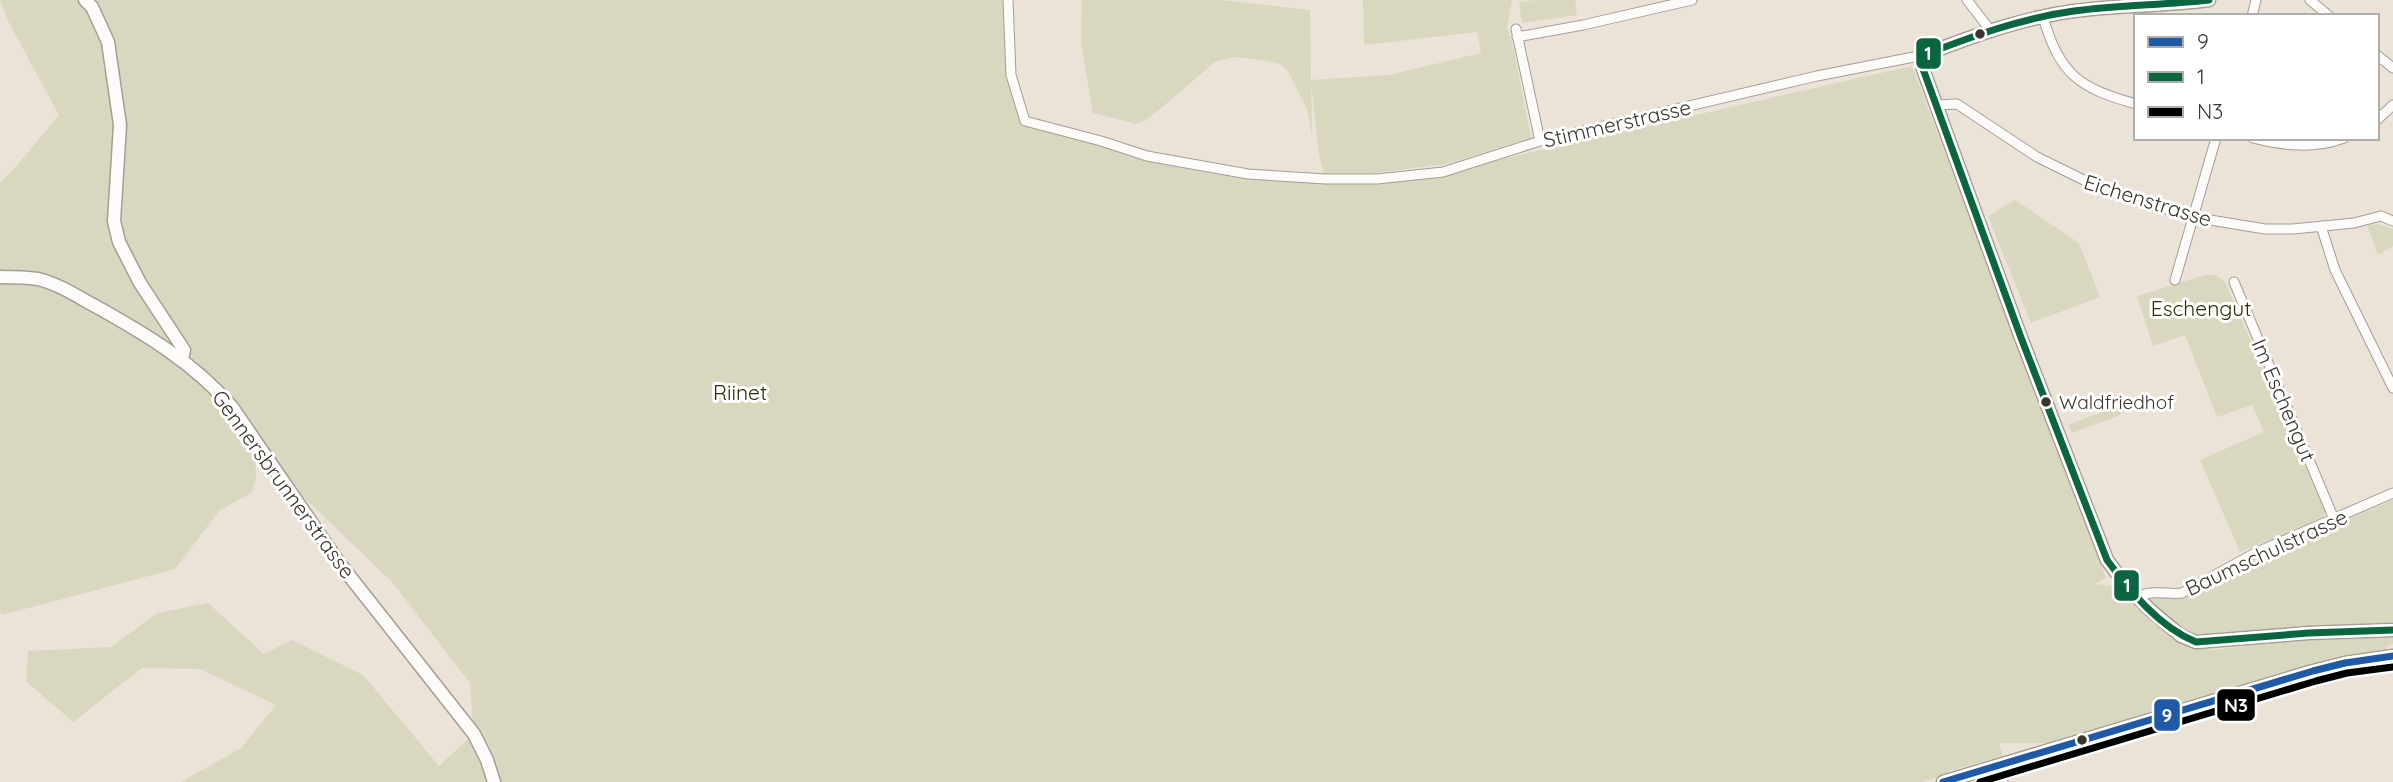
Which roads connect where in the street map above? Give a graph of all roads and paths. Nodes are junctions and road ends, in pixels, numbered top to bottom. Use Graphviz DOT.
graph roads {
  1 [pos="85,0"];
  2 [pos="1008,0"];
  3 [pos="1692,0"];
  4 [pos="1967,0"];
  5 [pos="2208,0"];
  6 [pos="2310,0"];
  7 [pos="2161,2"];
  8 [pos="2327,14"];
  9 [pos="2043,17"];
  10 [pos="1991,31"];
  11 [pos="1924,55"];
  12 [pos="2379,57"];
  13 [pos="2393,68"];
  14 [pos="2134,103"];
  15 [pos="1935,105"];
  16 [pos="2393,105"];
  17 [pos="2379,118"];
  18 [pos="2215,140"];
  19 [pos="2260,140"];
  20 [pos="2336,140"];
  21 [pos="1540,141"];
  22 [pos="2192,217"];
  23 [pos="2393,221"];
  24 [pos="2321,226"];
  25 [pos="0,277"];
  26 [pos="2175,280"];
  27 [pos="2234,282"];
  28 [pos="182,352"];
  29 [pos="2393,388"];
  30 [pos="2393,493"];
  31 [pos="2334,519"];
  32 [pos="2138,597"];
  33 [pos="2393,630"];
  34 [pos="2393,656"];
  35 [pos="1998,765"];
  36 [pos="494,782"];
  37 [pos="1943,782"];
  38 [pos="2003,782"];
  1 -- 28 [label="street"];
  2 -- 21 [label="street, Stimmerstrasse"];
  3 -- 21 [label="street"];
  4 -- 10 [label="street"];
  5 -- 7 [label="street, Stimmerstrasse"];
  6 -- 8 [label="street"];
  7 -- 9 [label="street, Stimmerstrasse"];
  9 -- 10 [label="street, Stimmerstrasse"];
  9 -- 14 [label="street"];
  10 -- 11 [label="street, Stimmerstrasse"];
  11 -- 15 [label="street"];
  11 -- 21 [label="street, Stimmerstrasse"];
  12 -- 13 [label="street"];
  15 -- 22 [label="street, Eichenstrasse"];
  15 -- 32 [label="street"];
  16 -- 17 [label="street"];
  18 -- 22 [label="street"];
  19 -- 20 [label="street"];
  22 -- 24 [label="street, Eichenstrasse"];
  22 -- 26 [label="street"];
  23 -- 24 [label="street, Eichenstrasse"];
  24 -- 29 [label="street"];
  25 -- 28 [label="street, Gennersbrunnerstrasse"];
  27 -- 31 [label="street, Im Eschengut"];
  28 -- 36 [label="street, Gennersbrunnerstrasse"];
  30 -- 31 [label="street, Baumschulstrasse"];
  31 -- 32 [label="street, Baumschulstrasse"];
  32 -- 33 [label="street"];
  34 -- 35 [label="street"];
  35 -- 37 [label="street"];
  35 -- 38 [label="street"];
}
